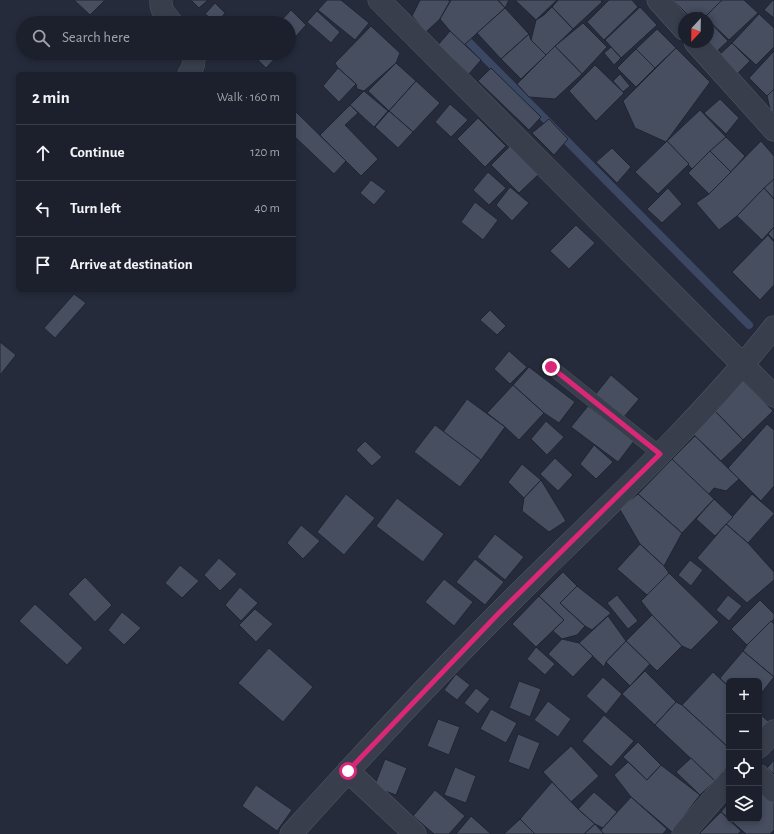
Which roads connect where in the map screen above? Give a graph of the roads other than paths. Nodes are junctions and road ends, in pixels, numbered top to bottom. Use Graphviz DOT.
graph roads {
  1 [pos="162,0"];
  2 [pos="379,0"];
  3 [pos="658,0"];
  4 [pos="166,16"];
  5 [pos="678,22"];
  6 [pos="701,48"];
  7 [pos="195,60"];
  8 [pos="190,72"];
  9 [pos="774,130"];
  10 [pos="774,327"];
  11 [pos="743,366"];
  12 [pos="551,367"];
  13 [pos="774,396"];
  14 [pos="660,454"];
  15 [pos="774,731"];
  16 [pos="762,745"];
  17 [pos="348,771"];
  18 [pos="762,779"];
  19 [pos="726,784"];
  20 [pos="774,791"];
  21 [pos="291,834"];
  22 [pos="415,834"];
  23 [pos="683,834"];
  1 -- 4 [label="street"];
  2 -- 11 [label="street"];
  3 -- 5 [label="street"];
  6 -- 9 [label="street"];
  7 -- 8 [label="street"];
  10 -- 11 [label="street"];
  11 -- 13 [label="street"];
  11 -- 14 [label="street"];
  12 -- 14 [label="lane"];
  14 -- 17 [label="street"];
  15 -- 16 [label="street"];
  17 -- 21 [label="street"];
  17 -- 22 [label="street"];
  18 -- 20 [label="street"];
  19 -- 23 [label="street"];
}
